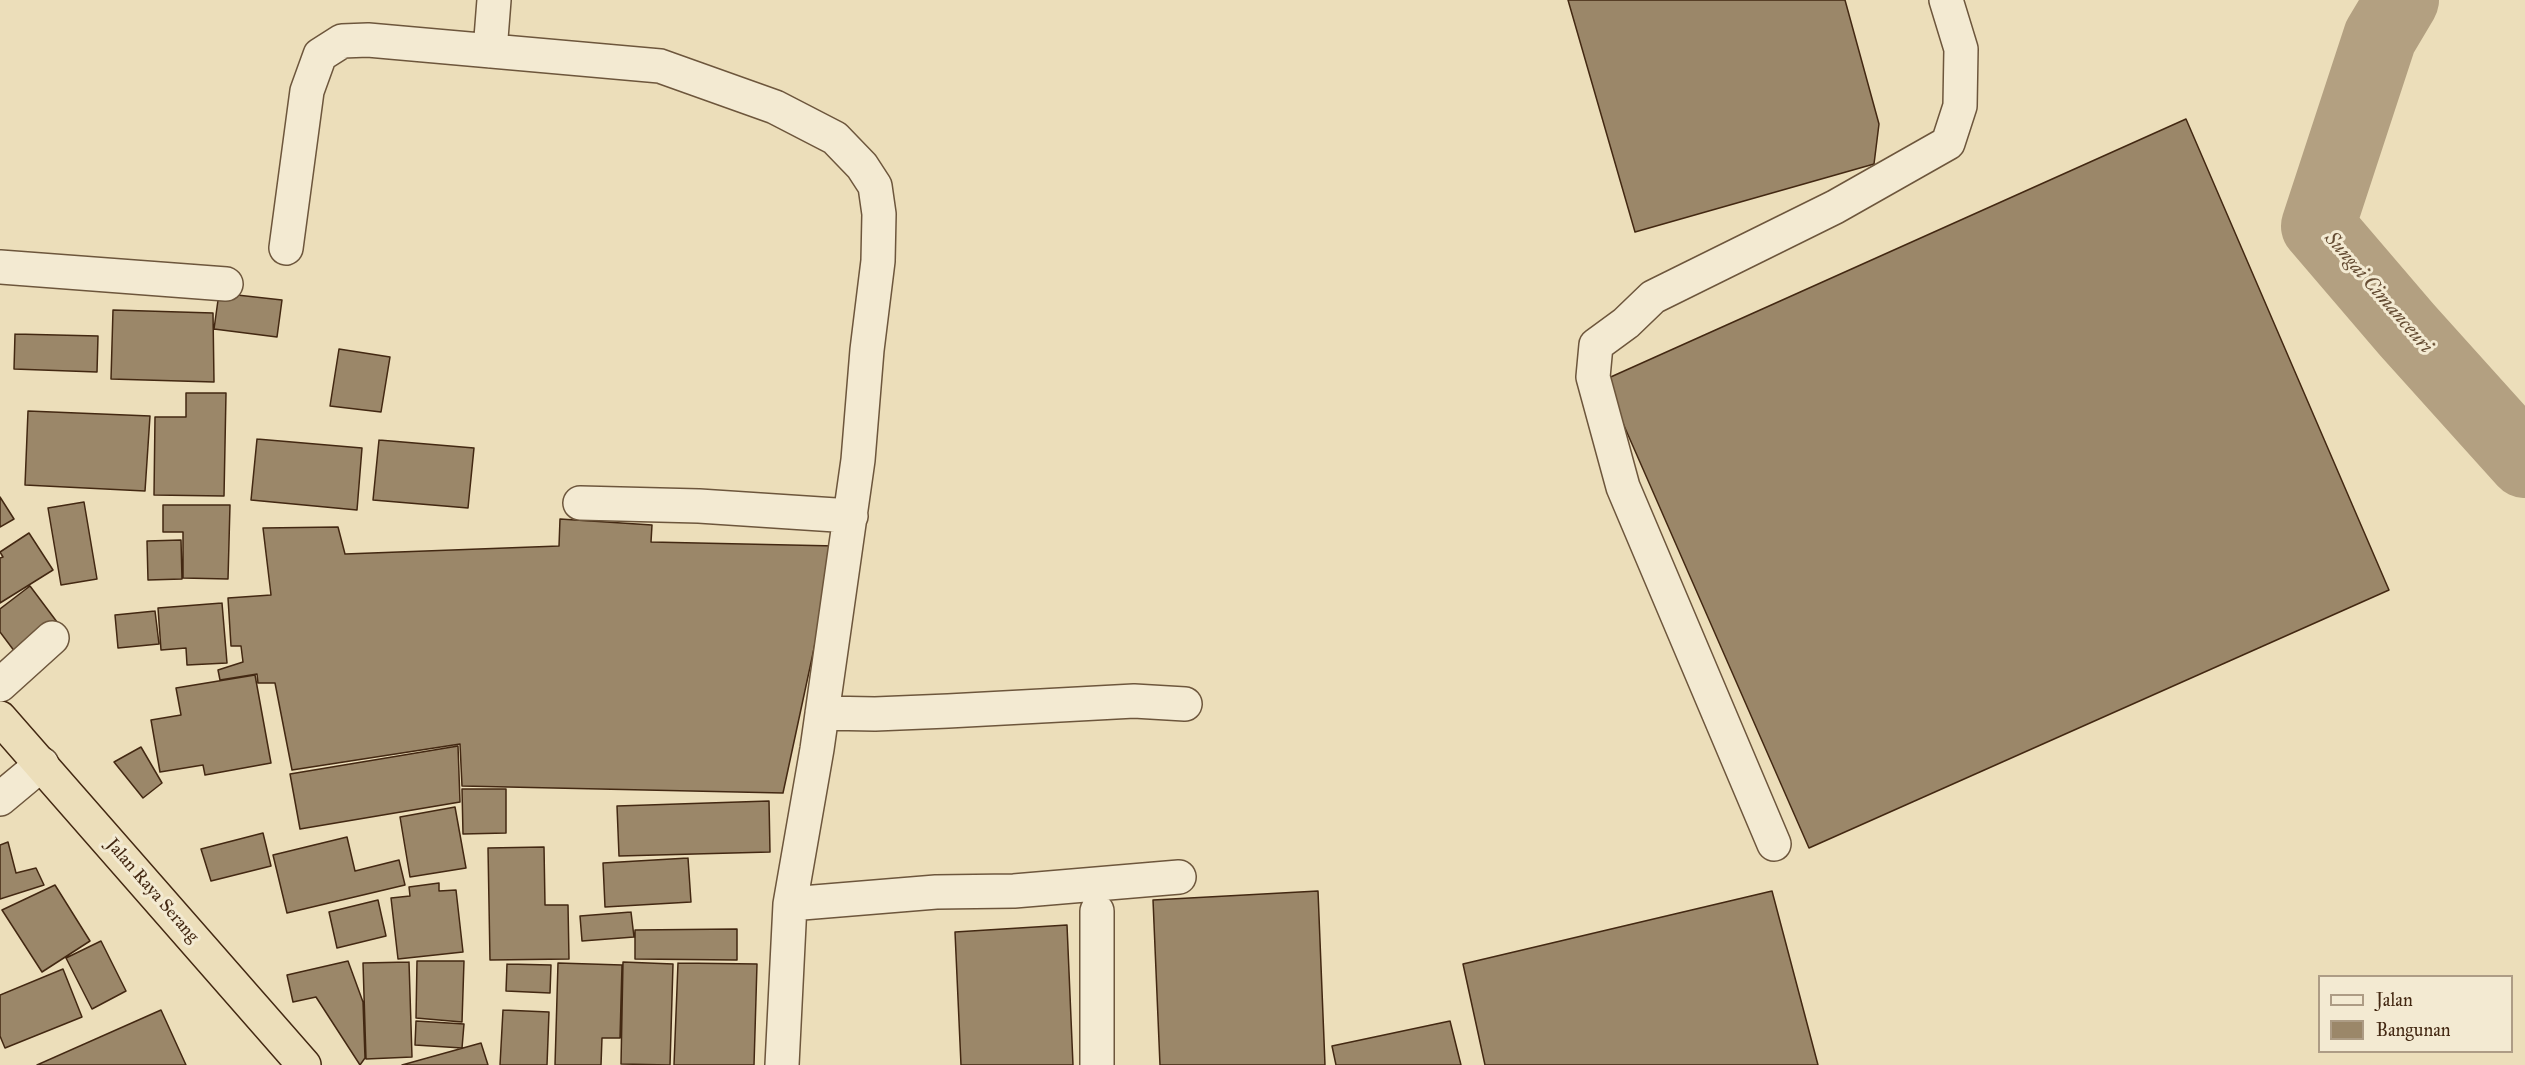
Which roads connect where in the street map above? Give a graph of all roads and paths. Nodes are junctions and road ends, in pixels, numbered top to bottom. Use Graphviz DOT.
graph roads {
  1 [pos="494,0"];
  2 [pos="1946,0"];
  3 [pos="490,51"];
  4 [pos="286,248"];
  5 [pos="0,267"];
  6 [pos="226,284"];
  7 [pos="580,503"];
  8 [pos="850,516"];
  9 [pos="52,638"];
  10 [pos="0,685"];
  11 [pos="1185,704"];
  12 [pos="822,713"];
  13 [pos="0,718"];
  14 [pos="42,764"];
  15 [pos="0,799"];
  16 [pos="1774,844"];
  17 [pos="1179,877"];
  18 [pos="790,904"];
  19 [pos="1097,910"];
  20 [pos="304,1065"];
  21 [pos="782,1065"];
  22 [pos="1097,1065"];
  1 -- 3 [label="street"];
  2 -- 16 [label="street"];
  3 -- 4 [label="street"];
  3 -- 8 [label="street"];
  5 -- 6 [label="street"];
  7 -- 8 [label="street"];
  8 -- 12 [label="street"];
  9 -- 10 [label="street"];
  11 -- 12 [label="street"];
  12 -- 18 [label="street"];
  13 -- 14 [label="highway, Jalan Raya Serang"];
  14 -- 15 [label="street"];
  14 -- 20 [label="highway, Jalan Raya Serang"];
  17 -- 18 [label="street"];
  18 -- 21 [label="street"];
  19 -- 22 [label="street"];
}
